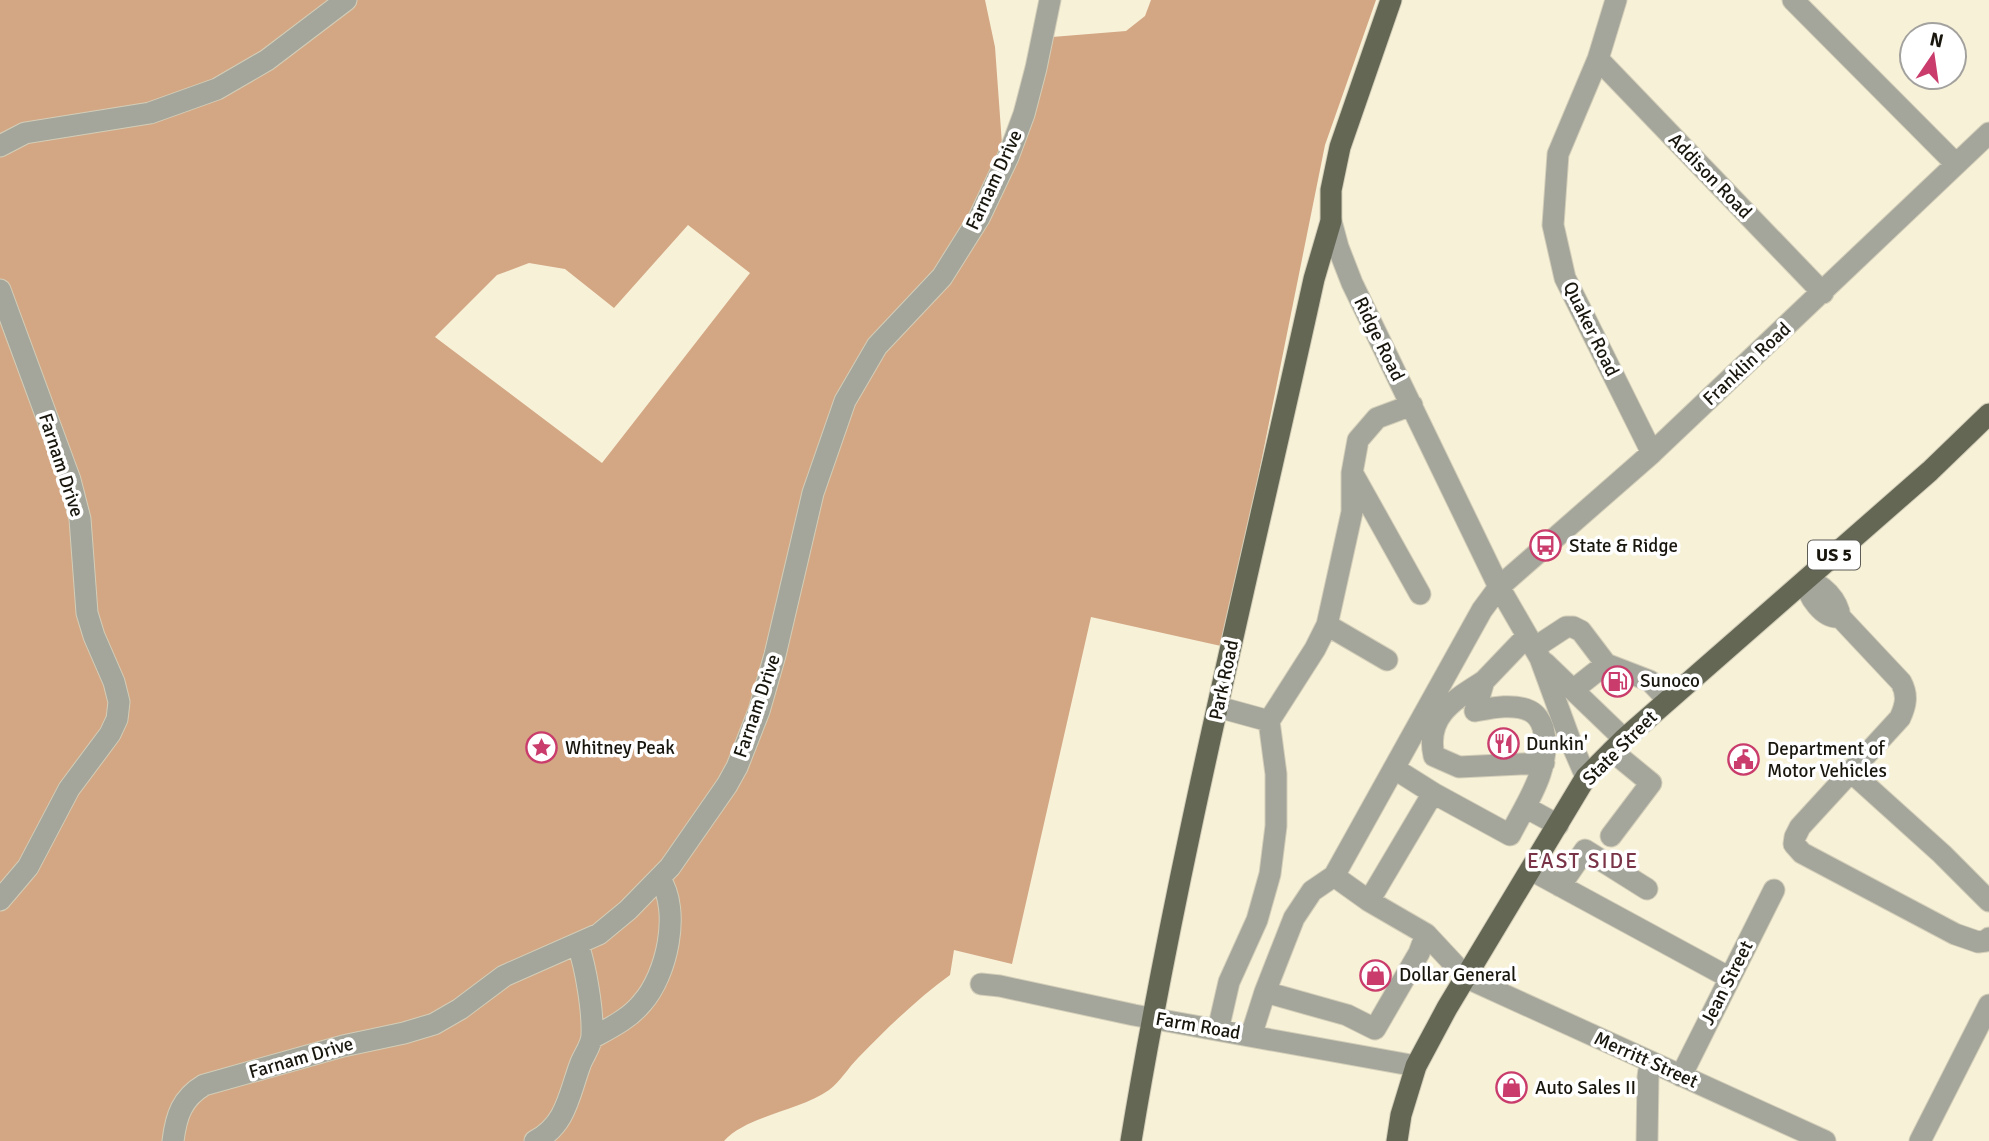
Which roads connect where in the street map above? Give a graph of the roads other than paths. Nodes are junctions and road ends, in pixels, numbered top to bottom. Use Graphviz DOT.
graph roads {
  1 [pos="346,0"];
  2 [pos="1050,0"];
  3 [pos="1391,0"];
  4 [pos="1616,0"];
  5 [pos="1793,0"];
  6 [pos="1598,59"];
  7 [pos="1989,133"];
  8 [pos="2,141"];
  9 [pos="1955,163"];
  10 [pos="1331,221"];
  11 [pos="0,290"];
  12 [pos="1822,293"];
  13 [pos="1412,405"];
  14 [pos="1989,414"];
  15 [pos="1652,453"];
  16 [pos="1352,472"];
  17 [pos="1806,580"];
  18 [pos="1499,587"];
  19 [pos="1420,594"];
  20 [pos="1326,625"];
  21 [pos="1534,647"];
  22 [pos="1387,660"];
  23 [pos="1606,664"];
  24 [pos="1484,681"];
  25 [pos="1573,690"];
  26 [pos="1668,700"];
  27 [pos="1218,707"];
  28 [pos="1433,714"];
  29 [pos="1269,721"];
  30 [pos="1618,745"];
  31 [pos="1544,763"];
  32 [pos="1395,769"];
  33 [pos="1850,771"];
  34 [pos="1586,778"];
  35 [pos="1433,793"];
  36 [pos="1525,807"];
  37 [pos="1558,825"];
  38 [pos="1611,836"];
  39 [pos="1531,870"];
  40 [pos="1334,876"];
  41 [pos="660,879"];
  42 [pos="1560,886"];
  43 [pos="1647,888"];
  44 [pos="1774,890"];
  45 [pos="0,900"];
  46 [pos="1369,901"];
  47 [pos="1989,901"];
  48 [pos="1426,934"];
  49 [pos="1989,938"];
  50 [pos="578,945"];
  51 [pos="1467,978"];
  52 [pos="1730,978"];
  53 [pos="981,984"];
  54 [pos="1265,992"];
  55 [pos="1989,1005"];
  56 [pos="1151,1018"];
  57 [pos="1375,1029"];
  58 [pos="1217,1030"];
  59 [pos="1251,1036"];
  60 [pos="593,1038"];
  61 [pos="1378,1058"];
  62 [pos="1650,1062"];
  63 [pos="1416,1066"];
  64 [pos="1681,1076"];
  65 [pos="173,1141"];
  66 [pos="535,1141"];
  67 [pos="1131,1141"];
  68 [pos="1396,1141"];
  69 [pos="1647,1141"];
  70 [pos="1825,1141"];
  71 [pos="1920,1141"];
  1 -- 8 [label="street"];
  2 -- 41 [label="street, Farnam Drive"];
  3 -- 10 [label="main road, Ridge Road"];
  4 -- 6 [label="street, Quaker Road"];
  5 -- 9 [label="street"];
  6 -- 12 [label="street, Addison Road"];
  6 -- 15 [label="street, Quaker Road"];
  7 -- 9 [label="street, Franklin Road"];
  9 -- 12 [label="street, Franklin Road"];
  10 -- 13 [label="street, Ridge Road"];
  10 -- 27 [label="main road, Park Road"];
  11 -- 45 [label="street, Farnam Drive"];
  12 -- 15 [label="street, Franklin Road"];
  13 -- 16 [label="street"];
  13 -- 18 [label="street, Ridge Road"];
  14 -- 17 [label="main road, State Street / US 5"];
  15 -- 18 [label="street, Franklin Road"];
  16 -- 19 [label="street"];
  16 -- 20 [label="street"];
  17 -- 26 [label="main road, State Street / US 5"];
  17 -- 33 [label="street"];
  18 -- 21 [label="street, Ridge Road"];
  18 -- 28 [label="street, Franklin Road"];
  20 -- 22 [label="street"];
  20 -- 29 [label="street"];
  21 -- 23 [label="street"];
  21 -- 24 [label="street"];
  21 -- 25 [label="street, Ridge Road"];
  21 -- 34 [label="street, Ridge Road"];
  23 -- 25 [label="street"];
  23 -- 26 [label="street"];
  24 -- 28 [label="street"];
  24 -- 31 [label="street"];
  25 -- 30 [label="street, Ridge Road"];
  26 -- 30 [label="main road, State Street / US 5"];
  27 -- 29 [label="street"];
  27 -- 56 [label="main road, Park Road"];
  28 -- 31 [label="street"];
  28 -- 32 [label="street, Franklin Road"];
  29 -- 58 [label="street"];
  30 -- 34 [label="main road, State Street / US 5"];
  30 -- 38 [label="street, Ridge Road"];
  31 -- 36 [label="street"];
  32 -- 35 [label="street"];
  32 -- 40 [label="street, Franklin Road"];
  33 -- 47 [label="street"];
  33 -- 49 [label="street"];
  34 -- 37 [label="main road, State Street / US 5"];
  35 -- 36 [label="street"];
  35 -- 46 [label="street"];
  36 -- 37 [label="street"];
  37 -- 39 [label="main road, State Street / US 5"];
  39 -- 42 [label="street"];
  39 -- 51 [label="main road, State Street / US 5"];
  40 -- 46 [label="street"];
  40 -- 54 [label="street"];
  41 -- 50 [label="street, Farnam Drive"];
  41 -- 60 [label="street"];
  42 -- 43 [label="street"];
  42 -- 52 [label="street"];
  44 -- 52 [label="street, Jean Street"];
  46 -- 48 [label="street"];
  48 -- 51 [label="street"];
  48 -- 57 [label="street"];
  50 -- 60 [label="street"];
  50 -- 65 [label="street, Farnam Drive"];
  51 -- 62 [label="street, Merritt Street"];
  51 -- 63 [label="main road, State Street / US 5"];
  52 -- 64 [label="street, Jean Street"];
  53 -- 56 [label="street, Farm Road"];
  54 -- 57 [label="street"];
  54 -- 59 [label="street"];
  55 -- 71 [label="street"];
  56 -- 58 [label="street, Farm Road"];
  56 -- 67 [label="main road, Park Road"];
  57 -- 61 [label="street"];
  58 -- 59 [label="street, Farm Road"];
  59 -- 61 [label="street, Farm Road"];
  60 -- 66 [label="street"];
  61 -- 63 [label="street, Farm Road"];
  62 -- 64 [label="street, Merritt Street"];
  62 -- 69 [label="street"];
  63 -- 68 [label="main road, State Street / US 5"];
  64 -- 70 [label="street, Merritt Street"];
}
